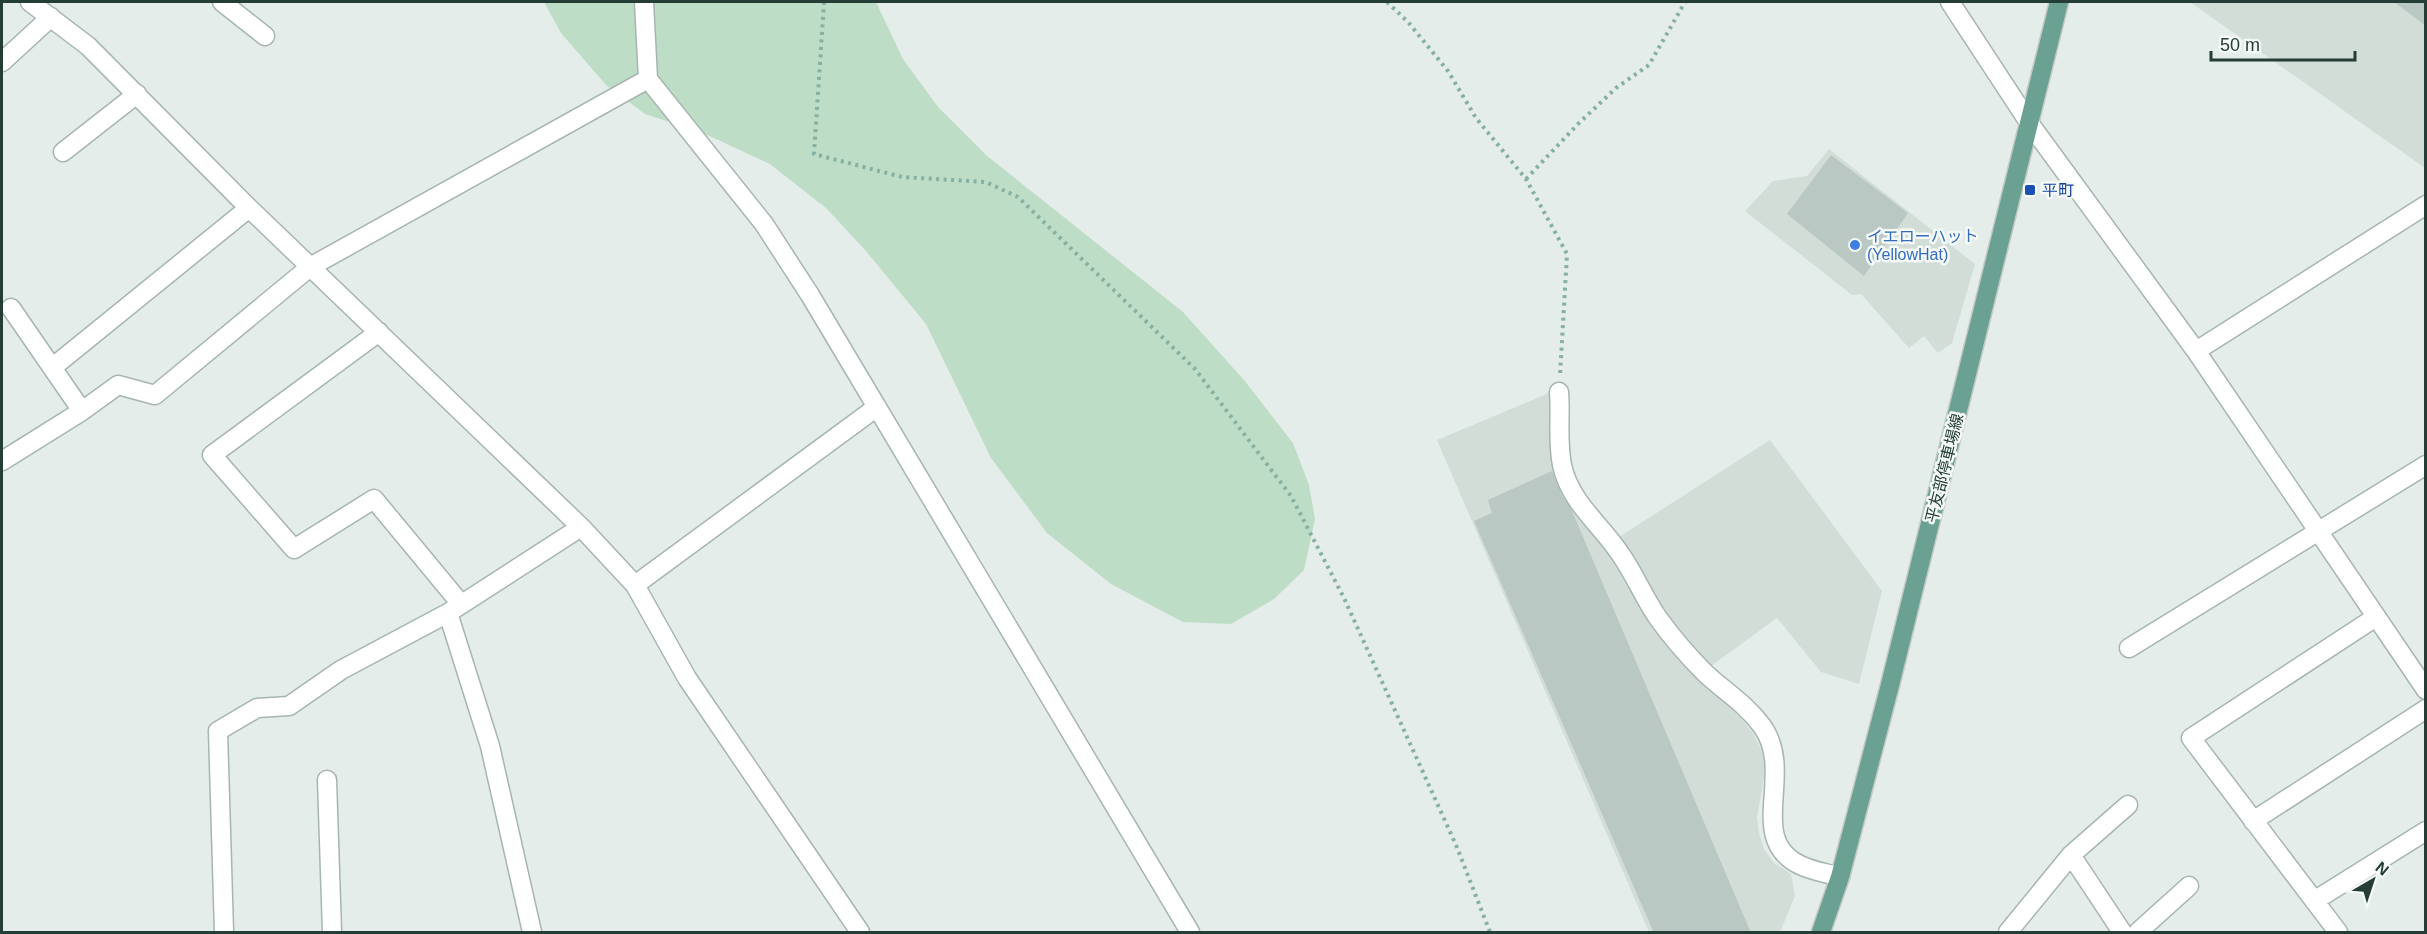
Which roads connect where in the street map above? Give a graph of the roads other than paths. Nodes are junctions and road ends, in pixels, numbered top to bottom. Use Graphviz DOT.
graph roads {
  1 [pos="30,2"];
  2 [pos="222,2"];
  3 [pos="644,2"];
  4 [pos="1950,2"];
  5 [pos="2059,2"];
  6 [pos="51,17"];
  7 [pos="265,36"];
  8 [pos="2,62"];
  9 [pos="648,80"];
  10 [pos="137,94"];
  11 [pos="2030,123"];
  12 [pos="63,152"];
  13 [pos="2426,204"];
  14 [pos="249,208"];
  15 [pos="310,267"];
  16 [pos="11,308"];
  17 [pos="379,332"];
  18 [pos="2196,351"];
  19 [pos="53,367"];
  20 [pos="1559,392"];
  21 [pos="877,407"];
  22 [pos="82,411"];
  23 [pos="2,460"];
  24 [pos="2426,465"];
  25 [pos="581,527"];
  26 [pos="2319,532"];
  27 [pos="635,585"];
  28 [pos="454,609"];
  29 [pos="2376,617"];
  30 [pos="2129,648"];
  31 [pos="2426,690"];
  32 [pos="2426,709"];
  33 [pos="327,780"];
  34 [pos="2128,805"];
  35 [pos="2253,820"];
  36 [pos="2426,831"];
  37 [pos="2072,855"];
  38 [pos="1840,877"];
  39 [pos="2188,886"];
  40 [pos="2314,901"];
  41 [pos="224,933"];
  42 [pos="332,933"];
  43 [pos="532,933"];
  44 [pos="860,933"];
  45 [pos="1190,933"];
  46 [pos="1821,933"];
  47 [pos="2008,933"];
  48 [pos="2122,933"];
  49 [pos="2138,933"];
  50 [pos="2338,933"];
  1 -- 6 [label="street"];
  2 -- 7 [label="street"];
  3 -- 9 [label="street"];
  4 -- 11 [label="street"];
  5 -- 11 [label="main road, 平友部停車場線"];
  6 -- 8 [label="street"];
  6 -- 10 [label="street"];
  9 -- 15 [label="street"];
  9 -- 21 [label="street"];
  10 -- 12 [label="street"];
  10 -- 14 [label="street"];
  11 -- 18 [label="street"];
  11 -- 38 [label="main road, 平友部停車場線"];
  13 -- 18 [label="street"];
  14 -- 15 [label="street"];
  14 -- 19 [label="street"];
  15 -- 17 [label="street"];
  15 -- 22 [label="street"];
  16 -- 19 [label="street"];
  17 -- 25 [label="street"];
  17 -- 28 [label="street"];
  18 -- 26 [label="street"];
  19 -- 22 [label="street"];
  20 -- 38 [label="street"];
  21 -- 27 [label="street"];
  21 -- 45 [label="street"];
  22 -- 23 [label="street"];
  24 -- 26 [label="street"];
  25 -- 27 [label="street"];
  25 -- 28 [label="street"];
  26 -- 29 [label="street"];
  26 -- 30 [label="street"];
  27 -- 44 [label="street"];
  28 -- 41 [label="street"];
  28 -- 43 [label="street"];
  29 -- 31 [label="street"];
  29 -- 35 [label="street"];
  32 -- 35 [label="street"];
  33 -- 42 [label="street"];
  34 -- 37 [label="street"];
  35 -- 40 [label="street"];
  36 -- 40 [label="street"];
  37 -- 47 [label="street"];
  37 -- 48 [label="street"];
  38 -- 46 [label="main road, 平友部停車場線"];
  39 -- 49 [label="street"];
  40 -- 50 [label="street"];
}
